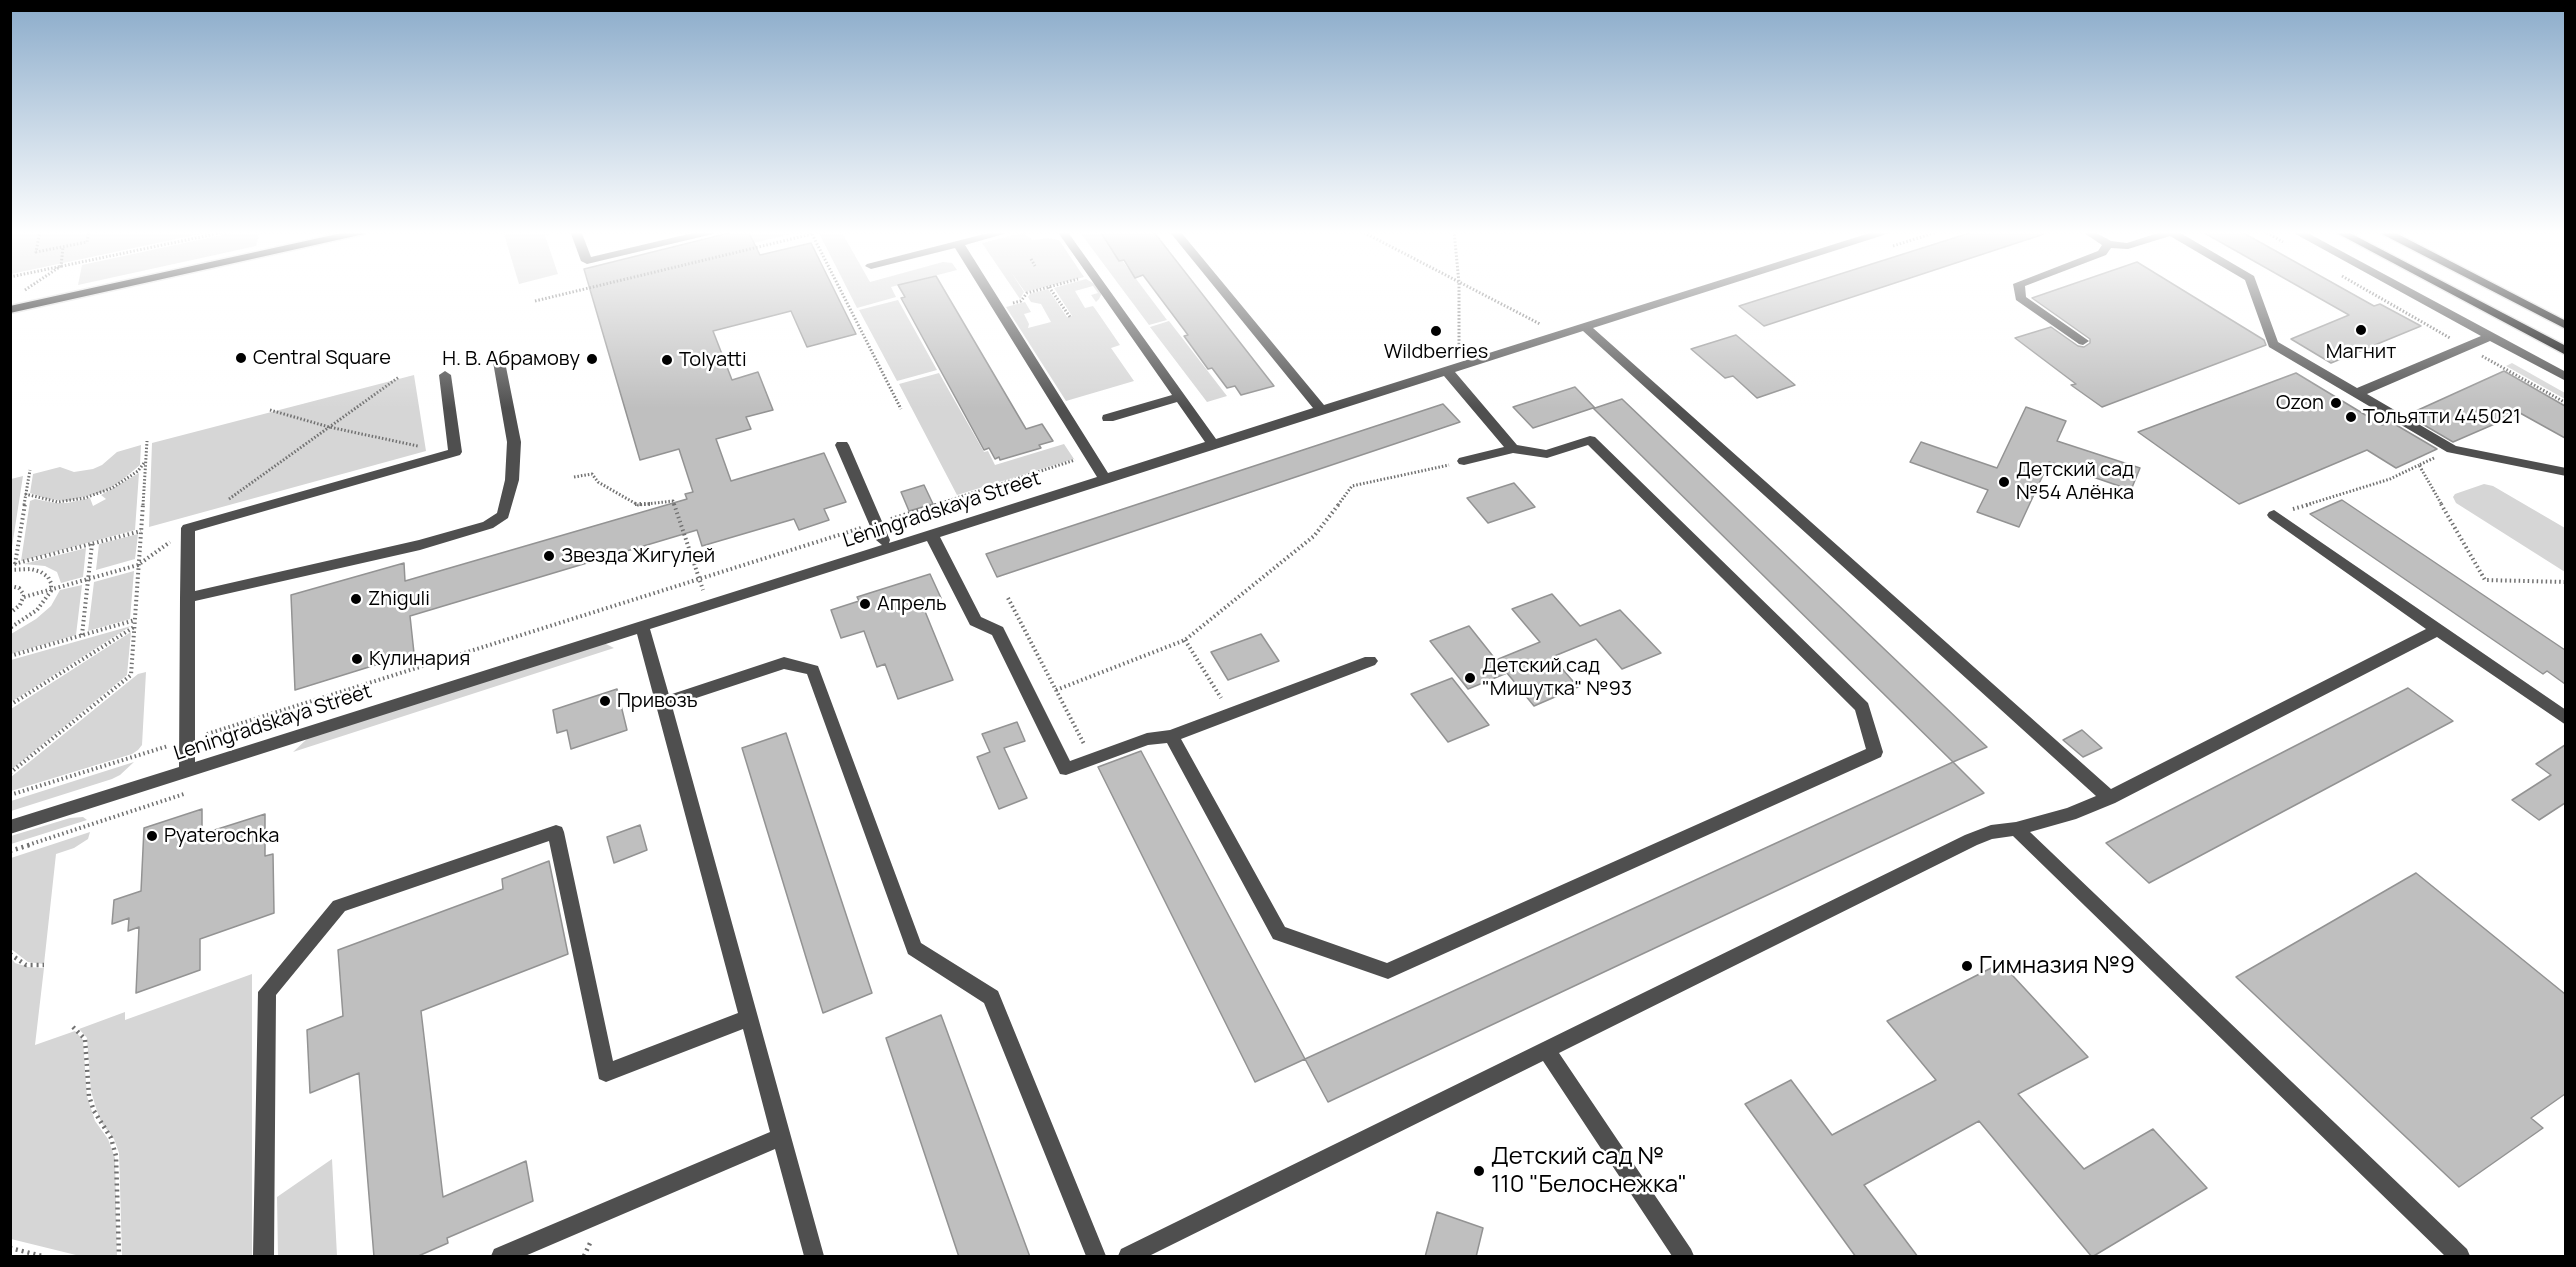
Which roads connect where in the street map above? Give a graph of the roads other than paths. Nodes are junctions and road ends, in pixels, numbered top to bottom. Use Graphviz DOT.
graph roads {
  1 [pos="99,290"];
  2 [pos="987,290"];
  3 [pos="1104,290"];
  4 [pos="1223,290"];
  5 [pos="1698,290"];
  6 [pos="2019,290"];
  7 [pos="2254,290"];
  8 [pos="2406,290"];
  9 [pos="2450,290"];
  10 [pos="2497,290"];
  11 [pos="10,310"];
  12 [pos="1584,326"];
  13 [pos="2565,326"];
  14 [pos="2491,336"];
  15 [pos="2083,341"];
  16 [pos="2565,351"];
  17 [pos="500,362"];
  18 [pos="1446,370"];
  19 [pos="445,375"];
  20 [pos="2565,377"];
  21 [pos="2357,393"];
  22 [pos="1179,397"];
  23 [pos="1321,410"];
  24 [pos="1108,418"];
  25 [pos="1213,444"];
  26 [pos="842,445"];
  27 [pos="1513,449"];
  28 [pos="1464,461"];
  29 [pos="2565,472"];
  30 [pos="1105,479"];
  31 [pos="2274,515"];
  32 [pos="932,534"];
  33 [pos="883,540"];
  34 [pos="188,598"];
  35 [pos="642,626"];
  36 [pos="2437,630"];
  37 [pos="1370,661"];
  38 [pos="662,703"];
  39 [pos="2565,719"];
  40 [pos="1171,736"];
  41 [pos="187,771"];
  42 [pos="2109,798"];
  43 [pos="10,827"];
  44 [pos="2016,829"];
  45 [pos="748,1018"];
  46 [pos="1546,1049"];
  47 [pos="781,1137"];
  48 [pos="263,1257"];
  49 [pos="501,1257"];
  50 [pos="814,1257"];
  51 [pos="1096,1257"];
  52 [pos="1128,1257"];
  53 [pos="1684,1257"];
  54 [pos="2460,1257"];
  1 -- 11 [label="main road"];
  2 -- 30 [label="street"];
  3 -- 22 [label="street"];
  4 -- 23 [label="street"];
  5 -- 12 [label="street, Leningradskaya Street"];
  6 -- 15 [label="street"];
  7 -- 21 [label="street"];
  8 -- 14 [label="street"];
  9 -- 16 [label="main road"];
  10 -- 13 [label="main road"];
  12 -- 18 [label="street, Leningradskaya Street"];
  12 -- 42 [label="street"];
  14 -- 20 [label="street"];
  14 -- 21 [label="street"];
  17 -- 34 [label="street"];
  18 -- 23 [label="street, Leningradskaya Street"];
  18 -- 27 [label="street"];
  19 -- 34 [label="street"];
  21 -- 29 [label="street"];
  22 -- 24 [label="street"];
  22 -- 25 [label="street"];
  23 -- 25 [label="street, Leningradskaya Street"];
  25 -- 30 [label="street, Leningradskaya Street"];
  26 -- 33 [label="street"];
  27 -- 28 [label="street"];
  27 -- 40 [label="street"];
  30 -- 32 [label="street, Leningradskaya Street"];
  31 -- 36 [label="street"];
  32 -- 35 [label="street, Leningradskaya Street"];
  32 -- 40 [label="street"];
  34 -- 41 [label="street"];
  35 -- 38 [label="street"];
  35 -- 41 [label="street, Leningradskaya Street"];
  36 -- 39 [label="street"];
  36 -- 42 [label="street"];
  37 -- 40 [label="street"];
  38 -- 45 [label="street"];
  38 -- 51 [label="street"];
  41 -- 43 [label="street, Leningradskaya Street"];
  42 -- 44 [label="street"];
  44 -- 46 [label="street"];
  44 -- 54 [label="street"];
  45 -- 47 [label="street"];
  45 -- 48 [label="street"];
  46 -- 52 [label="street"];
  46 -- 53 [label="street"];
  47 -- 49 [label="street"];
  47 -- 50 [label="street"];
}
